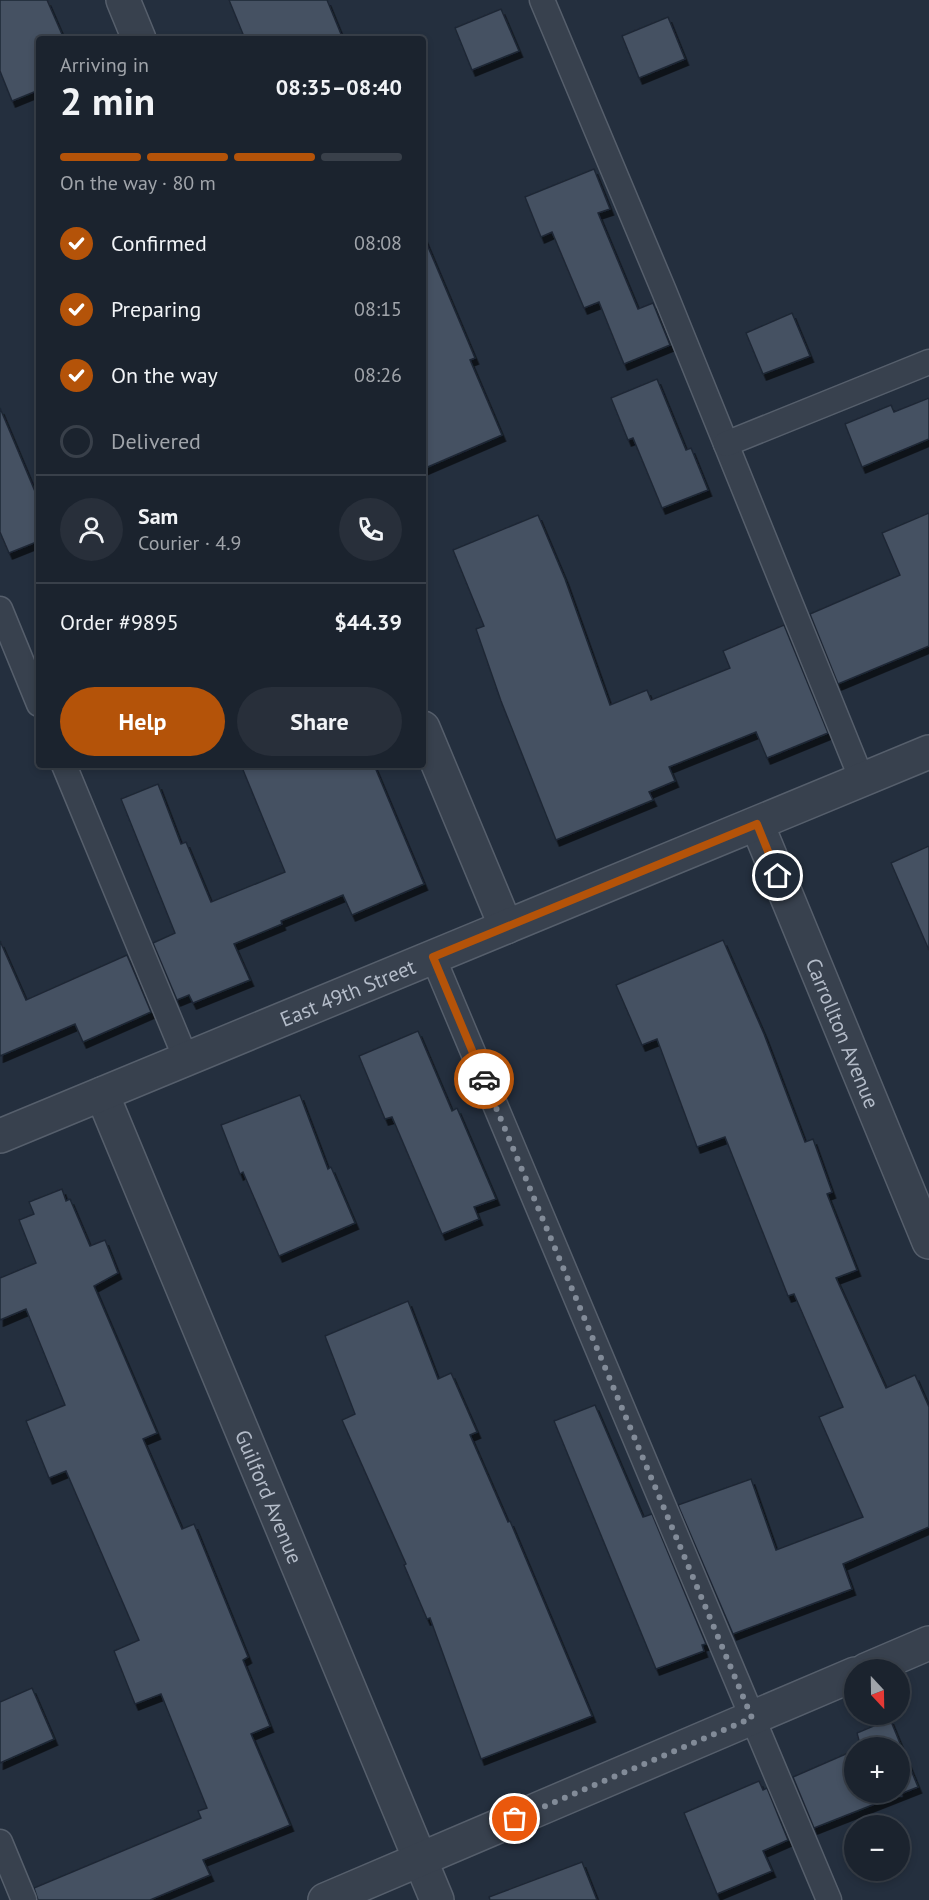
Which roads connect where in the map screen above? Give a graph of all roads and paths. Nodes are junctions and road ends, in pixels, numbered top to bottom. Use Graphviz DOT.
graph roads {
  1 [pos="123,0"];
  2 [pos="542,0"];
  3 [pos="138,36"];
  4 [pos="929,362"];
  5 [pos="726,444"];
  6 [pos="0,609"];
  7 [pos="36,697"];
  8 [pos="426,735"];
  9 [pos="929,752"];
  10 [pos="65,768"];
  11 [pos="862,780"];
  12 [pos="757,824"];
  13 [pos="506,927"];
  14 [pos="433,957"];
  15 [pos="186,1059"];
  16 [pos="102,1094"];
  17 [pos="0,1136"];
  18 [pos="929,1242"];
  19 [pos="929,1643"];
  20 [pos="892,1659"];
  21 [pos="844,1679"];
  22 [pos="752,1718"];
  23 [pos="0,1842"];
  24 [pos="420,1859"];
  25 [pos="24,1900"];
  26 [pos="325,1900"];
  27 [pos="437,1900"];
  28 [pos="829,1900"];
  1 -- 3 [label="street"];
  2 -- 5 [label="lane"];
  4 -- 5 [label="lane"];
  5 -- 11 [label="lane"];
  6 -- 7 [label="lane"];
  8 -- 13 [label="street"];
  9 -- 11 [label="street, East 49th Street"];
  10 -- 15 [label="lane"];
  11 -- 12 [label="street, East 49th Street"];
  12 -- 13 [label="street, East 49th Street"];
  12 -- 18 [label="street, Carrollton Avenue"];
  13 -- 14 [label="street, East 49th Street"];
  14 -- 15 [label="street, East 49th Street"];
  14 -- 22 [label="lane"];
  15 -- 16 [label="street, East 49th Street"];
  16 -- 17 [label="street, East 49th Street"];
  16 -- 24 [label="street, Guilford Avenue"];
  19 -- 20 [label="street"];
  21 -- 22 [label="street"];
  22 -- 24 [label="street"];
  22 -- 28 [label="lane"];
  23 -- 25 [label="lane"];
  24 -- 26 [label="street"];
  24 -- 27 [label="street, Guilford Avenue"];
}
